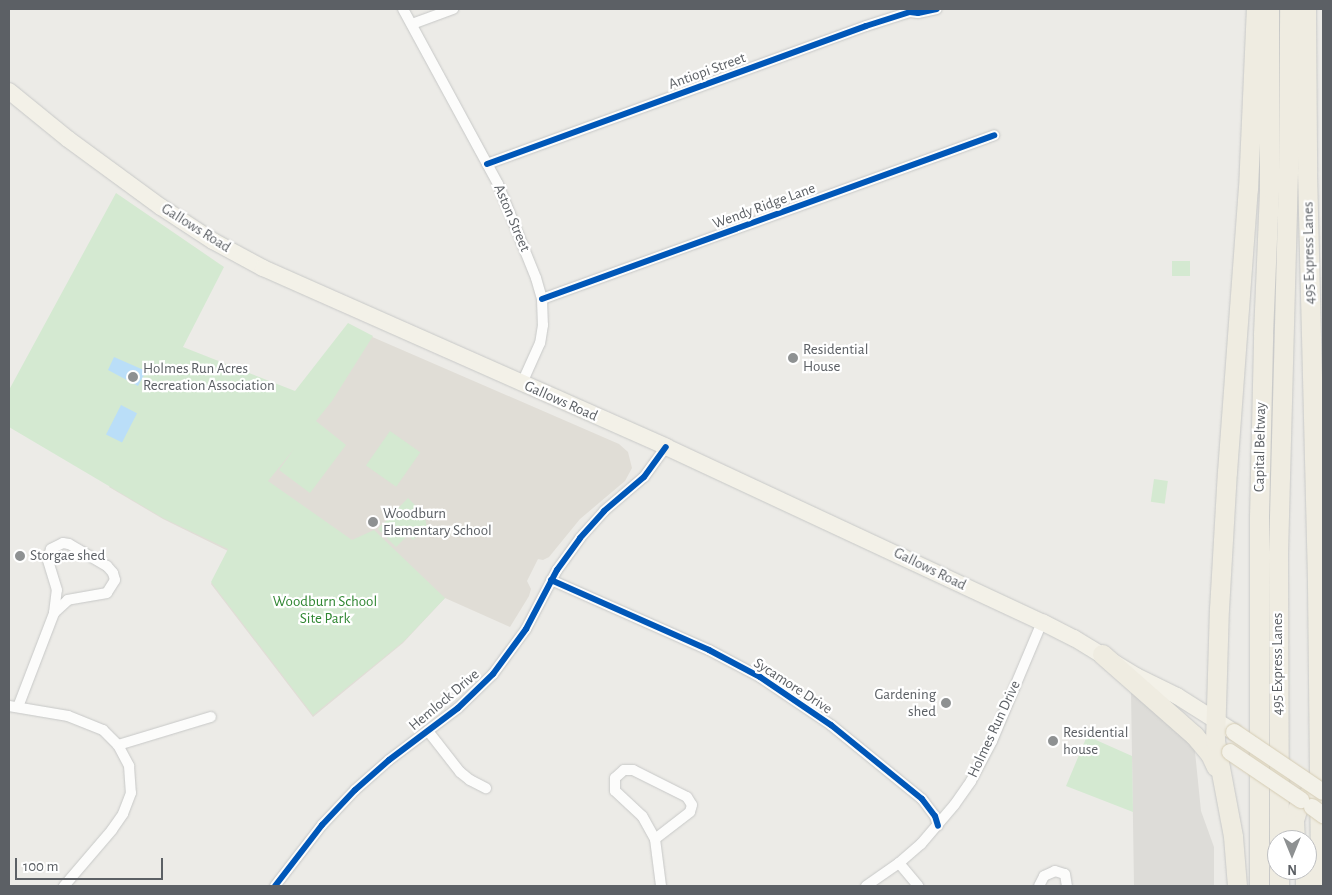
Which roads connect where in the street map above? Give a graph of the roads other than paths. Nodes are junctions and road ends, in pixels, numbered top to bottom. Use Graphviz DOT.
graph roads {
  1 [pos="403,9"];
  2 [pos="453,9"];
  3 [pos="938,9"];
  4 [pos="1256,9"];
  5 [pos="1269,9"];
  6 [pos="1288,9"];
  7 [pos="1306,9"];
  8 [pos="412,24"];
  9 [pos="9,93"];
  10 [pos="994,135"];
  11 [pos="487,164"];
  12 [pos="542,299"];
  13 [pos="522,383"];
  14 [pos="666,447"];
  15 [pos="1259,556"];
  16 [pos="551,580"];
  17 [pos="54,613"];
  18 [pos="1042,622"];
  19 [pos="1102,654"];
  20 [pos="1136,676"];
  21 [pos="13,706"];
  22 [pos="211,717"];
  23 [pos="1216,720"];
  24 [pos="428,731"];
  25 [pos="118,745"];
  26 [pos="1223,747"];
  27 [pos="1220,774"];
  28 [pos="486,788"];
  29 [pos="1320,790"];
  30 [pos="1312,807"];
  31 [pos="938,826"];
  32 [pos="1279,830"];
  33 [pos="1301,830"];
  34 [pos="654,839"];
  35 [pos="899,863"];
  36 [pos="64,886"];
  37 [pos="275,886"];
  38 [pos="661,886"];
  39 [pos="866,886"];
  40 [pos="918,886"];
  41 [pos="1039,886"];
  42 [pos="1067,886"];
  43 [pos="1237,886"];
  44 [pos="1251,886"];
  45 [pos="1259,886"];
  46 [pos="1320,886"];
  1 -- 8 [label="street, Aston Street"];
  2 -- 8 [label="street"];
  3 -- 11 [label="street, Antiopi Street"];
  4 -- 23 [label="highway"];
  5 -- 15 [label="highway, Capital Beltway"];
  6 -- 32 [label="highway, 495 Express Lanes"];
  7 -- 46 [label="highway, 495 Express Lanes"];
  8 -- 11 [label="street, Aston Street"];
  9 -- 13 [label="main road, Gallows Road"];
  10 -- 12 [label="street, Wendy Ridge Lane"];
  11 -- 12 [label="street, Aston Street"];
  12 -- 13 [label="street, Aston Street"];
  13 -- 14 [label="main road, Gallows Road"];
  14 -- 16 [label="street, Hemlock Drive"];
  14 -- 18 [label="main road, Gallows Road"];
  15 -- 44 [label="highway"];
  15 -- 45 [label="highway, Capital Beltway"];
  16 -- 24 [label="street, Hemlock Drive"];
  16 -- 31 [label="street, Sycamore Drive"];
  17 -- 17 [label="street"];
  17 -- 21 [label="street"];
  18 -- 19 [label="main road, Gallows Road"];
  18 -- 31 [label="street, Holmes Run Drive"];
  19 -- 20 [label="main road, Gallows Road"];
  19 -- 27 [label="highway"];
  20 -- 23 [label="main road, Gallows Road"];
  20 -- 26 [label="main road, Gallows Road"];
  21 -- 25 [label="street"];
  22 -- 25 [label="street"];
  23 -- 26 [label="highway"];
  23 -- 29 [label="main road, Gallows Road, bridge"];
  24 -- 28 [label="street"];
  24 -- 37 [label="street, Hemlock Drive"];
  25 -- 36 [label="street"];
  26 -- 27 [label="highway"];
  26 -- 30 [label="main road, Gallows Road, bridge"];
  27 -- 43 [label="highway"];
  29 -- 30 [label="highway"];
  30 -- 33 [label="highway"];
  31 -- 35 [label="street, Holmes Run Drive"];
  34 -- 34 [label="street"];
  34 -- 38 [label="street"];
  35 -- 39 [label="street, Holmes Run Drive"];
  35 -- 40 [label="street"];
  41 -- 42 [label="street"];
}
